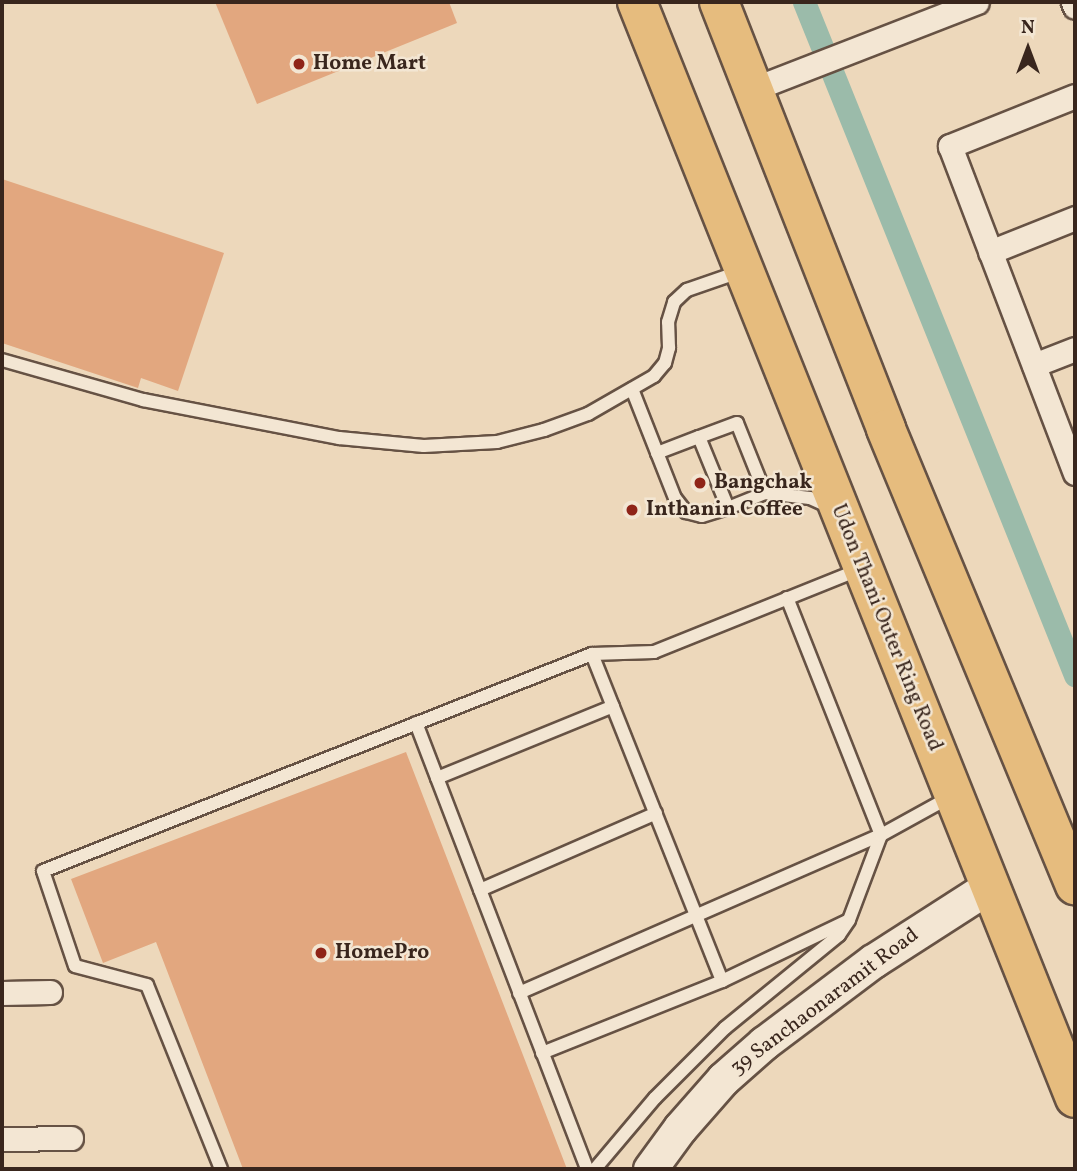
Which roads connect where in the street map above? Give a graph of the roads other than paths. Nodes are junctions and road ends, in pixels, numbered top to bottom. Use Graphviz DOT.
graph roads {
  1 [pos="637,2"];
  2 [pos="719,2"];
  3 [pos="977,2"];
  4 [pos="1073,2"];
  5 [pos="1075,7"];
  6 [pos="753,89"];
  7 [pos="1075,96"];
  8 [pos="1075,218"];
  9 [pos="990,252"];
  10 [pos="743,270"];
  11 [pos="1075,349"];
  12 [pos="2,360"];
  13 [pos="1034,365"];
  14 [pos="632,389"];
  15 [pos="699,437"];
  16 [pos="657,453"];
  17 [pos="1075,473"];
  18 [pos="765,493"];
  19 [pos="728,508"];
  20 [pos="839,511"];
  21 [pos="862,568"];
  22 [pos="787,598"];
  23 [pos="592,654"];
  24 [pos="613,706"];
  25 [pos="416,723"];
  26 [pos="437,778"];
  27 [pos="953,795"];
  28 [pos="656,814"];
  29 [pos="881,835"];
  30 [pos="1075,885"];
  31 [pos="990,886"];
  32 [pos="480,890"];
  33 [pos="696,915"];
  34 [pos="849,920"];
  35 [pos="722,981"];
  36 [pos="50,992"];
  37 [pos="2,993"];
  38 [pos="519,993"];
  39 [pos="542,1053"];
  40 [pos="1075,1098"];
  41 [pos="71,1138"];
  42 [pos="2,1139"];
  43 [pos="221,1169"];
  44 [pos="587,1169"];
  45 [pos="595,1169"];
  46 [pos="650,1169"];
  1 -- 10 [label="highway, Udon Thani Outer Ring Road"];
  2 -- 6 [label="highway"];
  3 -- 6 [label="street"];
  4 -- 5 [label="street"];
  6 -- 30 [label="highway"];
  7 -- 9 [label="street"];
  8 -- 9 [label="street"];
  9 -- 13 [label="street"];
  10 -- 14 [label="lane"];
  10 -- 20 [label="highway, Udon Thani Outer Ring Road"];
  11 -- 13 [label="street"];
  12 -- 14 [label="lane"];
  13 -- 17 [label="street"];
  14 -- 16 [label="lane"];
  15 -- 16 [label="lane"];
  15 -- 18 [label="lane"];
  15 -- 19 [label="lane"];
  16 -- 19 [label="lane"];
  18 -- 19 [label="lane"];
  18 -- 20 [label="lane"];
  20 -- 21 [label="highway, Udon Thani Outer Ring Road"];
  21 -- 22 [label="lane"];
  21 -- 27 [label="highway, Udon Thani Outer Ring Road"];
  22 -- 23 [label="lane"];
  22 -- 29 [label="lane"];
  23 -- 24 [label="lane"];
  23 -- 25 [label="lane"];
  24 -- 26 [label="lane"];
  24 -- 28 [label="lane"];
  25 -- 26 [label="lane"];
  25 -- 43 [label="lane"];
  26 -- 32 [label="lane"];
  27 -- 29 [label="lane"];
  27 -- 31 [label="highway, Udon Thani Outer Ring Road"];
  28 -- 32 [label="lane"];
  28 -- 33 [label="lane"];
  29 -- 33 [label="lane"];
  29 -- 34 [label="lane"];
  31 -- 40 [label="highway, Udon Thani Outer Ring Road"];
  31 -- 46 [label="main road, 39 Sanchaonaramit Road"];
  32 -- 38 [label="lane"];
  33 -- 35 [label="lane"];
  33 -- 38 [label="lane"];
  34 -- 35 [label="lane"];
  34 -- 45 [label="lane"];
  35 -- 39 [label="lane"];
  36 -- 37 [label="street"];
  38 -- 39 [label="lane"];
  39 -- 44 [label="lane"];
  41 -- 42 [label="street"];
}
